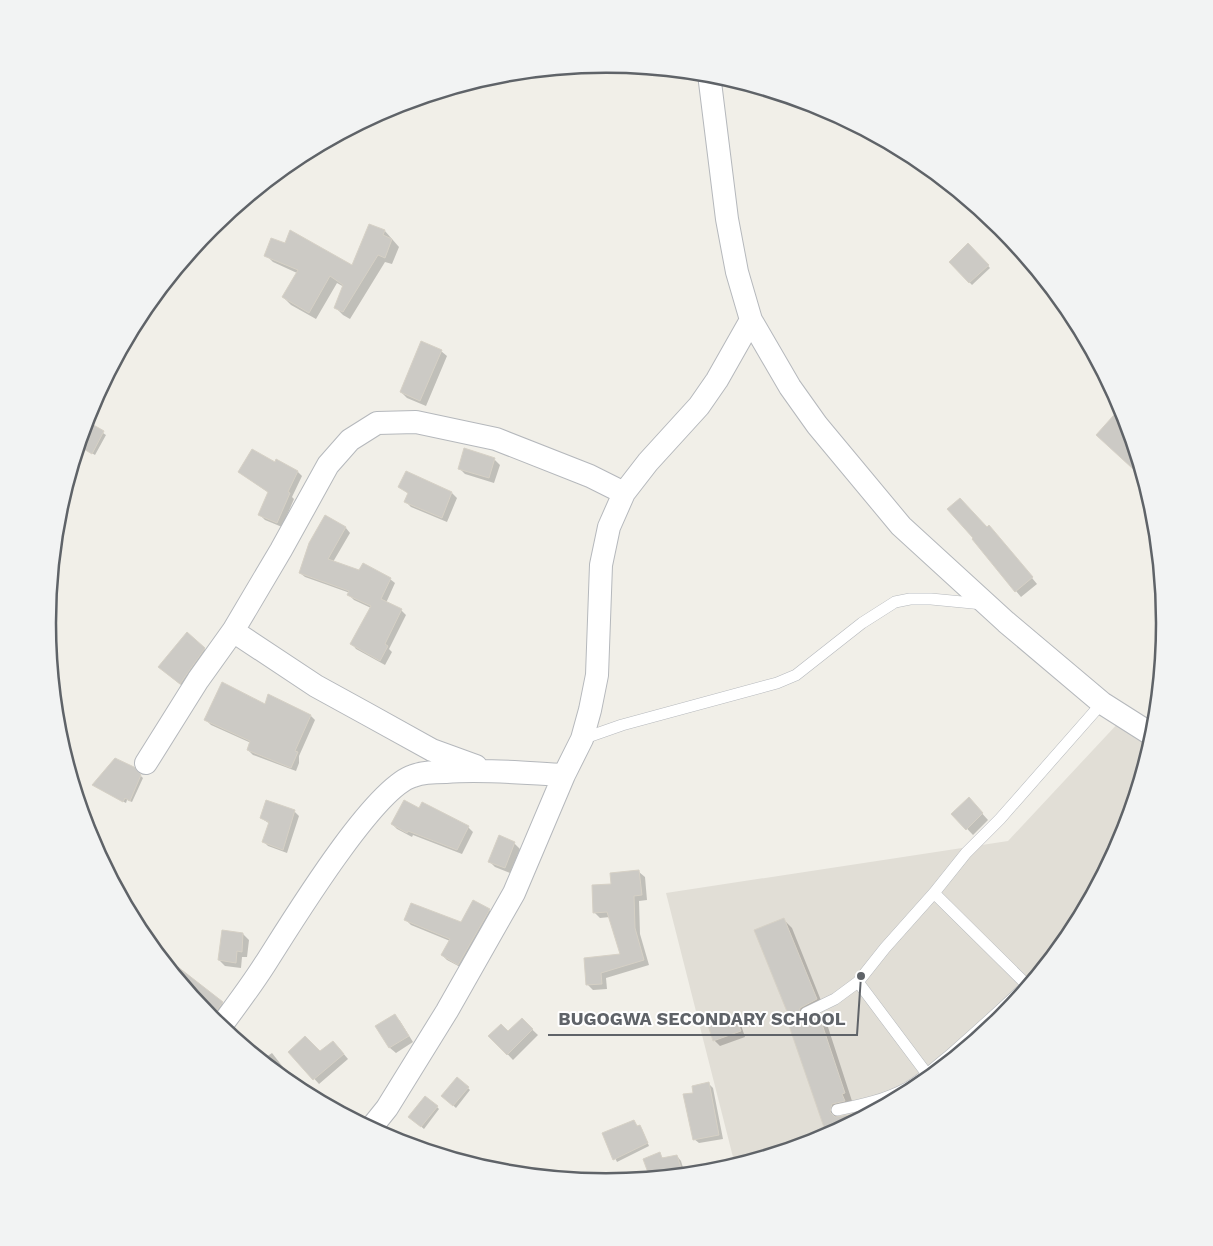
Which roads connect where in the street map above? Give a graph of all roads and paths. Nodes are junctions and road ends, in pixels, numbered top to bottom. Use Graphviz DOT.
graph roads {
  1 [pos="709,82"];
  2 [pos="750,320"];
  3 [pos="624,493"];
  4 [pos="987,605"];
  5 [pos="232,631"];
  6 [pos="1102,703"];
  7 [pos="1146,731"];
  8 [pos="582,739"];
  9 [pos="146,763"];
  10 [pos="496,772"];
  11 [pos="564,775"];
  12 [pos="934,893"];
  13 [pos="858,982"];
  14 [pos="1024,982"];
  15 [pos="806,1013"];
  16 [pos="225,1020"];
  17 [pos="925,1071"];
  18 [pos="886,1097"];
  19 [pos="837,1110"];
  20 [pos="376,1123"];
  1 -- 2 [label="street"];
  2 -- 3 [label="street"];
  2 -- 4 [label="street"];
  3 -- 5 [label="street"];
  3 -- 8 [label="street"];
  4 -- 6 [label="street"];
  4 -- 8 [label="lane"];
  5 -- 9 [label="street"];
  5 -- 10 [label="street"];
  6 -- 7 [label="street"];
  6 -- 12 [label="lane"];
  8 -- 11 [label="street"];
  10 -- 11 [label="street"];
  10 -- 16 [label="street"];
  11 -- 20 [label="street"];
  12 -- 13 [label="lane"];
  12 -- 14 [label="lane"];
  13 -- 15 [label="lane"];
  13 -- 17 [label="lane"];
  18 -- 19 [label="lane"];
}
